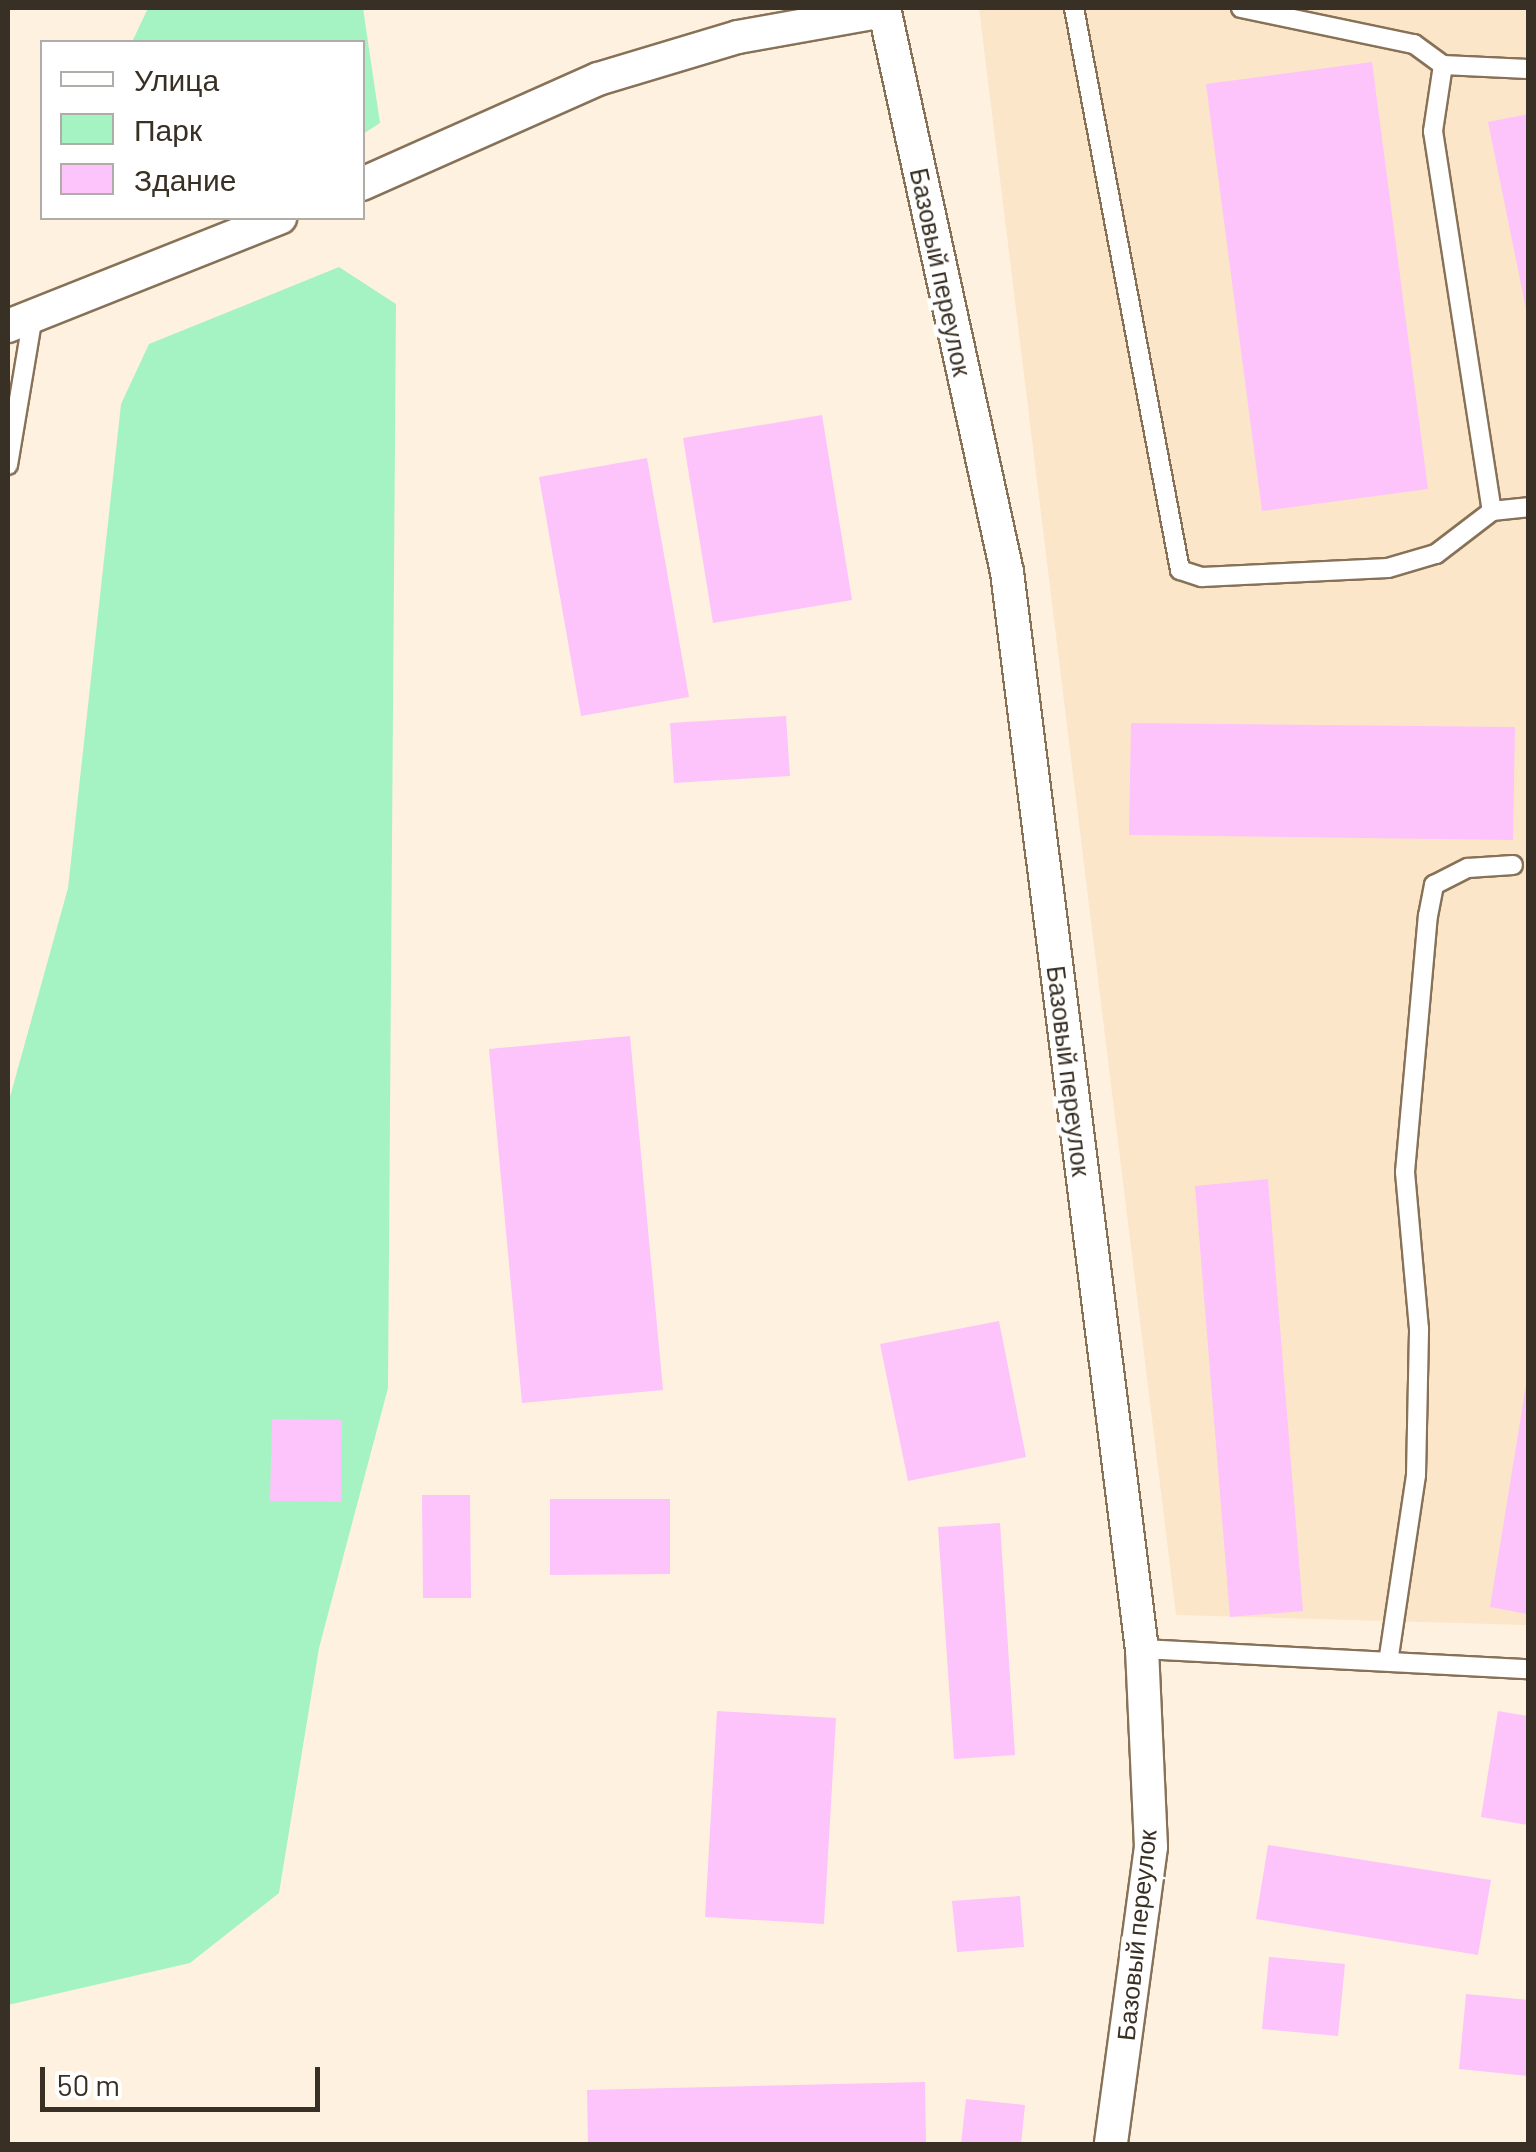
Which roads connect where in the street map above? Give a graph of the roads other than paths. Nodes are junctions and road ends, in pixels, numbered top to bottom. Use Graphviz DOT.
graph roads {
  1 [pos="1074,8"];
  2 [pos="1241,8"];
  3 [pos="890,9"];
  4 [pos="1443,65"];
  5 [pos="1528,70"];
  6 [pos="365,183"];
  7 [pos="275,220"];
  8 [pos="20,321"];
  9 [pos="8,465"];
  10 [pos="1528,508"];
  11 [pos="1492,510"];
  12 [pos="1513,865"];
  13 [pos="1142,1649"];
  14 [pos="1389,1656"];
  15 [pos="1528,1669"];
  16 [pos="1111,2144"];
  1 -- 11 [label="lane"];
  2 -- 4 [label="lane"];
  3 -- 6 [label="street"];
  3 -- 13 [label="street, Базовый переулок"];
  4 -- 5 [label="lane"];
  4 -- 11 [label="lane"];
  7 -- 8 [label="street"];
  8 -- 9 [label="lane"];
  10 -- 11 [label="lane"];
  12 -- 14 [label="lane"];
  13 -- 14 [label="lane"];
  13 -- 16 [label="street, Базовый переулок"];
  14 -- 15 [label="lane"];
}
